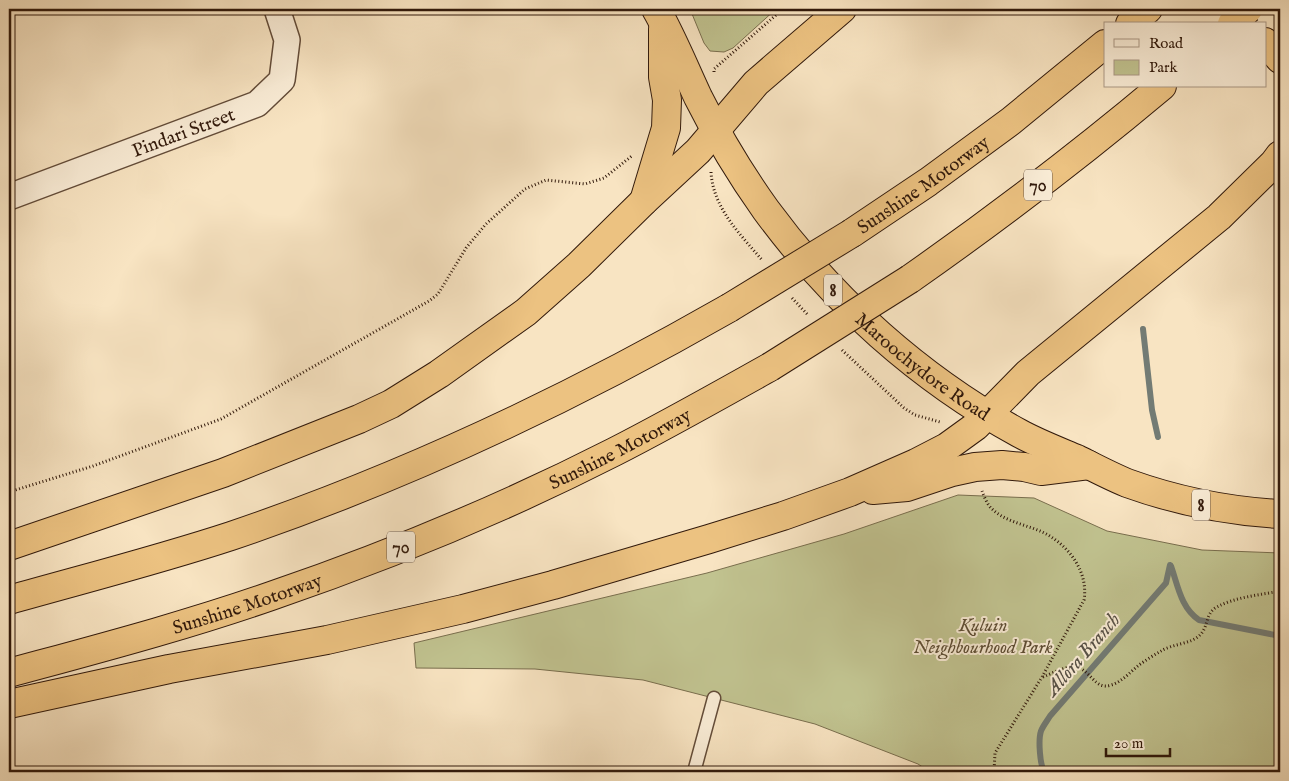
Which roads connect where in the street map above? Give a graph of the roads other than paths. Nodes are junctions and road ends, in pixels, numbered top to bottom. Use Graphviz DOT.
graph roads {
  1 [pos="277,9"];
  2 [pos="842,9"];
  3 [pos="1236,9"];
  4 [pos="1248,9"];
  5 [pos="659,15"];
  6 [pos="1234,22"];
  7 [pos="1248,22"];
  8 [pos="1266,43"];
  9 [pos="1104,45"];
  10 [pos="1280,59"];
  11 [pos="1160,88"];
  12 [pos="716,129"];
  13 [pos="1280,155"];
  14 [pos="9,197"];
  15 [pos="644,201"];
  16 [pos="988,414"];
  17 [pos="1089,465"];
  18 [pos="850,492"];
  19 [pos="1280,514"];
  20 [pos="9,546"];
  21 [pos="9,600"];
  22 [pos="9,673"];
  23 [pos="714,698"];
  24 [pos="9,704"];
  25 [pos="694,772"];
  1 -- 14 [label="street, Pindari Street"];
  2 -- 12 [label="highway"];
  3 -- 7 [label="highway"];
  4 -- 6 [label="highway, bridge"];
  5 -- 12 [label="highway, Maroochydore Road / 8"];
  5 -- 15 [label="highway"];
  8 -- 10 [label="highway"];
  9 -- 21 [label="highway, Sunshine Motorway, bridge"];
  11 -- 22 [label="highway, Sunshine Motorway / 70, bridge"];
  12 -- 15 [label="highway"];
  12 -- 16 [label="highway, Maroochydore Road / 8"];
  13 -- 16 [label="highway"];
  15 -- 20 [label="highway"];
  16 -- 17 [label="highway, Maroochydore Road / 8"];
  16 -- 18 [label="highway"];
  17 -- 18 [label="highway"];
  17 -- 19 [label="highway, Maroochydore Road / 8"];
  18 -- 24 [label="highway"];
  23 -- 25 [label="lane"];
}
